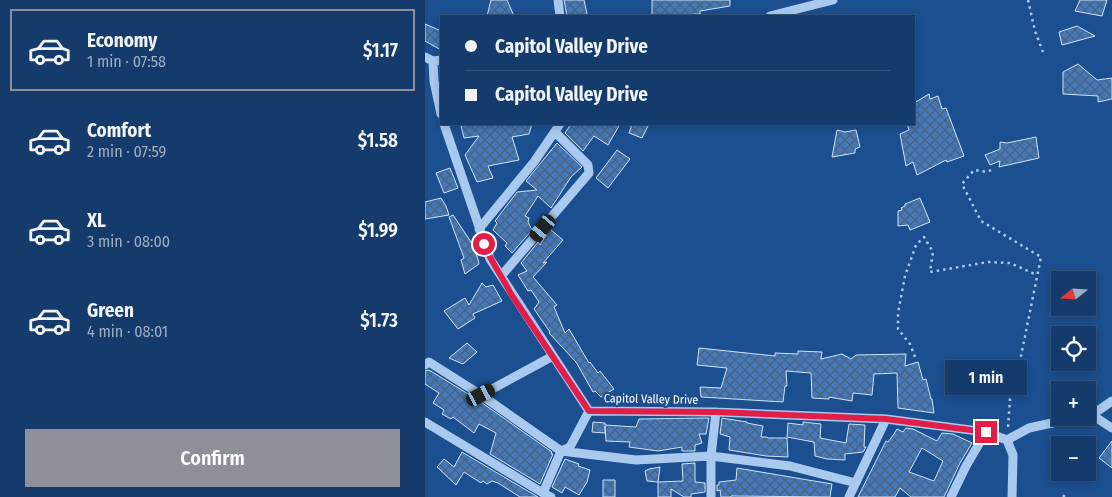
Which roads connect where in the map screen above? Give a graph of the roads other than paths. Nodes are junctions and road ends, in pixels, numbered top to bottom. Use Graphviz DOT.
graph roads {
  1 [pos="558,0"];
  2 [pos="833,0"];
  3 [pos="560,15"];
  4 [pos="774,15"];
  5 [pos="433,59"];
  6 [pos="440,110"];
  7 [pos="444,125"];
  8 [pos="559,125"];
  9 [pos="555,132"];
  10 [pos="479,229"];
  11 [pos="501,275"];
  12 [pos="553,356"];
  13 [pos="425,365"];
  14 [pos="481,395"];
  15 [pos="1112,401"];
  16 [pos="589,411"];
  17 [pos="716,412"];
  18 [pos="1096,412"];
  19 [pos="886,419"];
  20 [pos="1096,419"];
  21 [pos="425,422"];
  22 [pos="1051,423"];
  23 [pos="1112,428"];
  24 [pos="986,432"];
  25 [pos="1007,440"];
  26 [pos="561,451"];
  27 [pos="711,456"];
  28 [pos="856,483"];
  29 [pos="547,495"];
  30 [pos="711,497"];
  31 [pos="849,497"];
  32 [pos="951,497"];
  33 [pos="1012,497"];
  1 -- 3 [label="street"];
  2 -- 4 [label="street"];
  5 -- 6 [label="street"];
  7 -- 10 [label="street, Capitol Valley Drive"];
  8 -- 9 [label="street"];
  9 -- 10 [label="street"];
  9 -- 11 [label="street"];
  10 -- 11 [label="street, Capitol Valley Drive"];
  11 -- 12 [label="street, Capitol Valley Drive"];
  12 -- 14 [label="street"];
  12 -- 16 [label="street, Capitol Valley Drive"];
  13 -- 14 [label="street"];
  14 -- 26 [label="street"];
  15 -- 18 [label="street"];
  16 -- 17 [label="street, Capitol Valley Drive"];
  16 -- 26 [label="street"];
  17 -- 19 [label="street, Capitol Valley Drive"];
  17 -- 27 [label="street"];
  19 -- 24 [label="street, Capitol Valley Drive"];
  19 -- 28 [label="street"];
  20 -- 23 [label="street"];
  21 -- 29 [label="street"];
  22 -- 25 [label="street"];
  24 -- 25 [label="street, Capitol Valley Drive"];
  24 -- 32 [label="street"];
  25 -- 33 [label="street"];
  26 -- 27 [label="street"];
  26 -- 29 [label="street"];
  27 -- 28 [label="street"];
  27 -- 30 [label="street"];
  28 -- 31 [label="street"];
}
